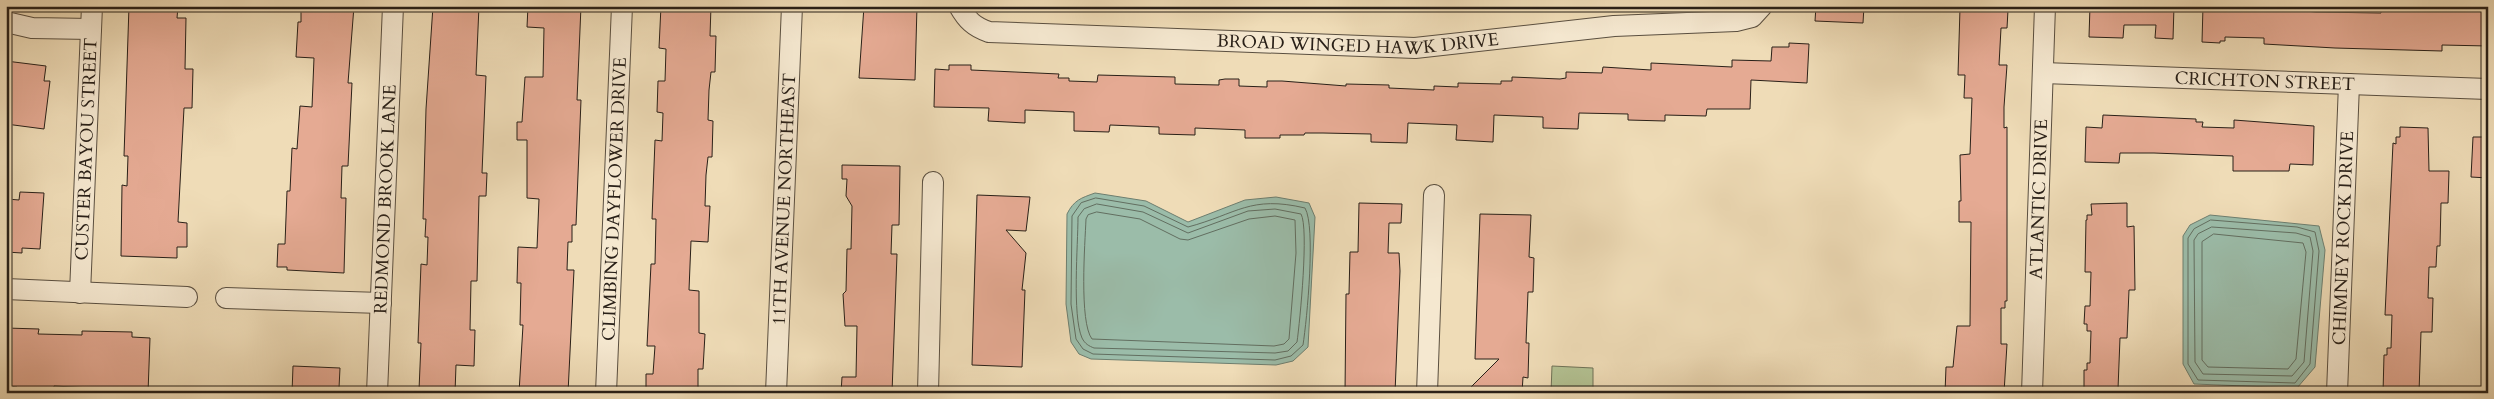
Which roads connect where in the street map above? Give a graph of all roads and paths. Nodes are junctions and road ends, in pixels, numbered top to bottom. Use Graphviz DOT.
graph roads {
  1 [pos="92,6"];
  2 [pos="393,6"];
  3 [pos="622,6"];
  4 [pos="792,6"];
  5 [pos="959,6"];
  6 [pos="1762,6"];
  7 [pos="2045,6"];
  8 [pos="6,22"];
  9 [pos="91,29"];
  10 [pos="2043,73"];
  11 [pos="2349,84"];
  12 [pos="2488,89"];
  13 [pos="933,182"];
  14 [pos="1434,195"];
  15 [pos="6,289"];
  16 [pos="80,293"];
  17 [pos="187,297"];
  18 [pos="226,298"];
  19 [pos="380,303"];
  20 [pos="378,393"];
  21 [pos="606,393"];
  22 [pos="776,393"];
  23 [pos="928,393"];
  24 [pos="1427,393"];
  25 [pos="2032,393"];
  26 [pos="2337,393"];
  1 -- 9 [label="street, CUSTER BAYOU STREET"];
  2 -- 19 [label="street, REDMOND BROOK LANE"];
  3 -- 21 [label="street, CLIMBING DAYFLOWER DRIVE"];
  4 -- 22 [label="street, 11TH AVENUE NORTHEAST"];
  5 -- 6 [label="street, BROAD WINGED HAWK DRIVE"];
  7 -- 10 [label="street, ATLANTIC DRIVE"];
  8 -- 9 [label="street"];
  9 -- 16 [label="street, CUSTER BAYOU STREET"];
  10 -- 11 [label="street, CRICHTON STREET"];
  10 -- 25 [label="street, ATLANTIC DRIVE"];
  11 -- 12 [label="street, CRICHTON STREET"];
  11 -- 26 [label="street, CHIMNEY ROCK DRIVE"];
  13 -- 23 [label="street"];
  14 -- 24 [label="street"];
  15 -- 16 [label="street"];
  16 -- 17 [label="street"];
  18 -- 19 [label="street"];
  19 -- 20 [label="street, REDMOND BROOK LANE"];
}
